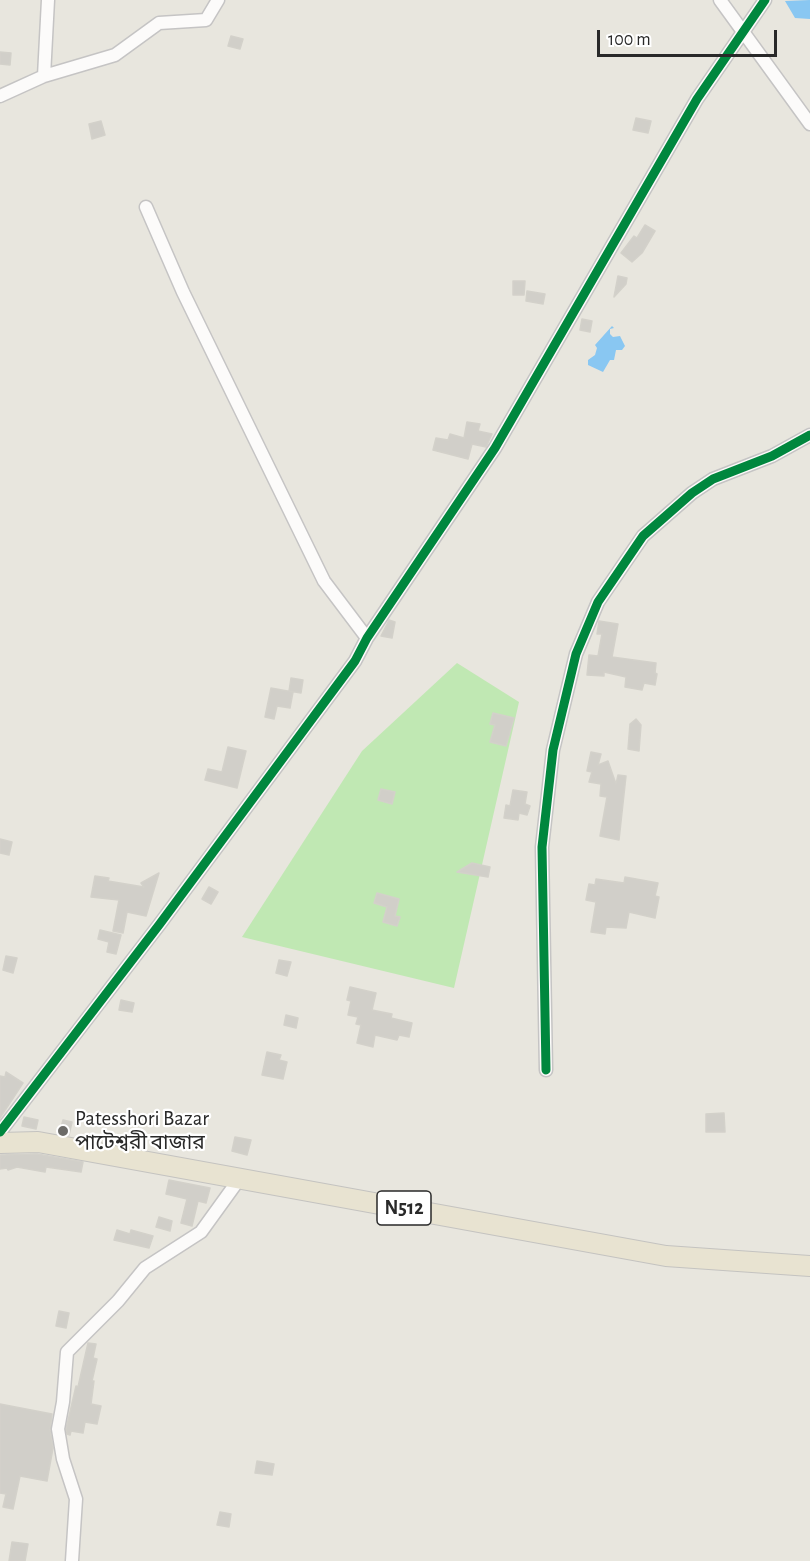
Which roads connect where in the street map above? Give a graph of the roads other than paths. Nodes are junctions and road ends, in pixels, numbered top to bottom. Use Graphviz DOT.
graph roads {
  1 [pos="48,0"];
  2 [pos="218,0"];
  3 [pos="720,0"];
  4 [pos="765,0"];
  5 [pos="744,32"];
  6 [pos="44,76"];
  7 [pos="0,96"];
  8 [pos="810,124"];
  9 [pos="146,207"];
  10 [pos="810,435"];
  11 [pos="367,638"];
  12 [pos="546,1071"];
  13 [pos="0,1132"];
  14 [pos="0,1143"];
  15 [pos="240,1178"];
  16 [pos="810,1266"];
  17 [pos="72,1561"];
  1 -- 6 [label="street"];
  2 -- 6 [label="street"];
  3 -- 5 [label="street"];
  4 -- 5 [label="street"];
  5 -- 8 [label="street"];
  5 -- 11 [label="street"];
  6 -- 7 [label="street"];
  9 -- 11 [label="street"];
  10 -- 12 [label="street"];
  11 -- 13 [label="street"];
  14 -- 15 [label="highway, N512"];
  15 -- 16 [label="highway, N512"];
  15 -- 17 [label="street"];
}
